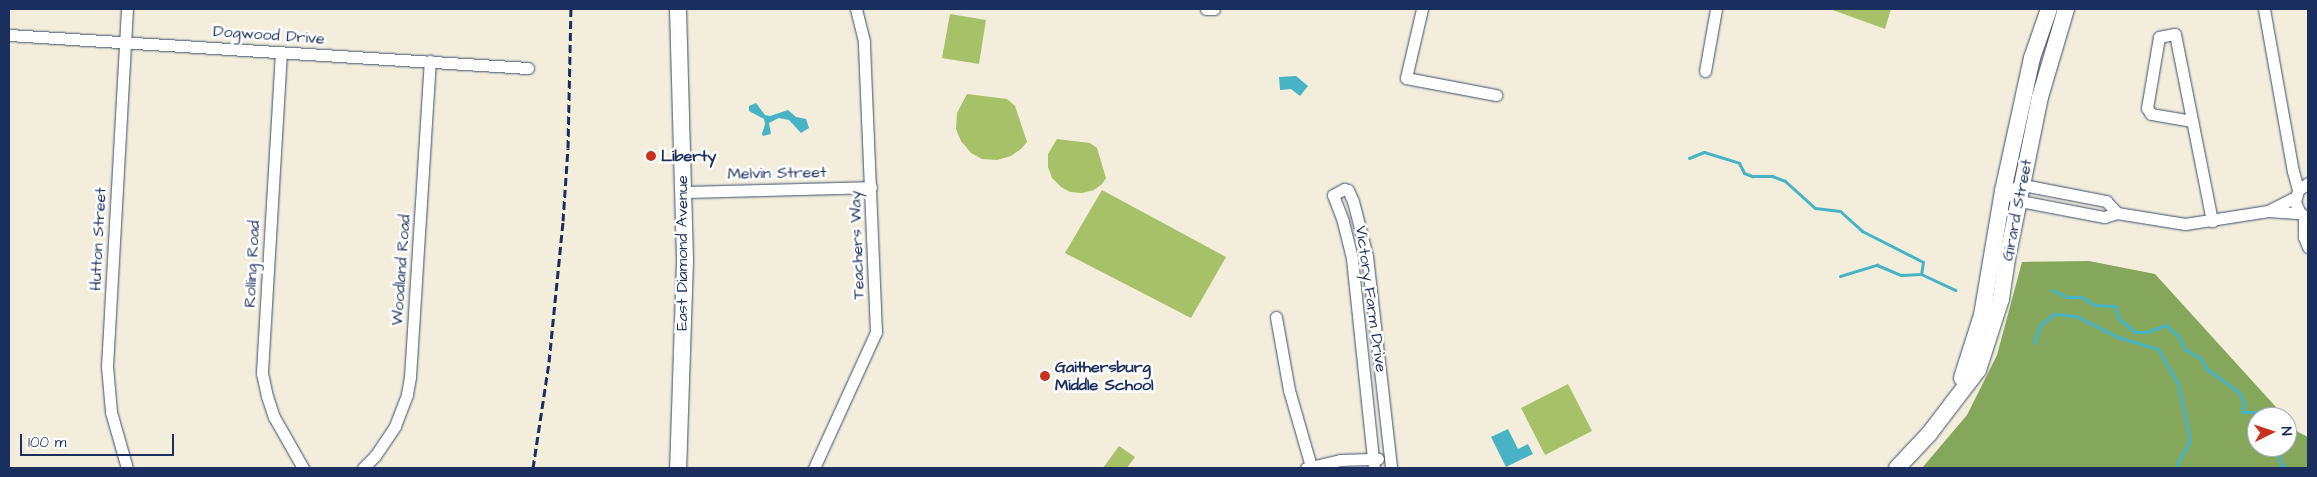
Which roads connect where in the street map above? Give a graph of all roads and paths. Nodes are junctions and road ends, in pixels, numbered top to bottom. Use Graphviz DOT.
graph roads {
  1 [pos="127,9"];
  2 [pos="678,9"];
  3 [pos="856,9"];
  4 [pos="1206,9"];
  5 [pos="1214,9"];
  6 [pos="1422,9"];
  7 [pos="1716,9"];
  8 [pos="2048,9"];
  9 [pos="2066,9"];
  10 [pos="2264,9"];
  11 [pos="9,35"];
  12 [pos="125,42"];
  13 [pos="280,52"];
  14 [pos="430,61"];
  15 [pos="528,68"];
  16 [pos="1705,71"];
  17 [pos="1496,95"];
  18 [pos="2192,121"];
  19 [pos="2291,160"];
  20 [pos="2308,178"];
  21 [pos="2308,183"];
  22 [pos="2023,184"];
  23 [pos="871,187"];
  24 [pos="2003,191"];
  25 [pos="683,192"];
  26 [pos="2297,193"];
  27 [pos="2020,201"];
  28 [pos="2268,210"];
  29 [pos="2117,213"];
  30 [pos="2304,216"];
  31 [pos="2212,221"];
  32 [pos="2308,247"];
  33 [pos="1276,316"];
  34 [pos="1952,404"];
  35 [pos="1390,463"];
  36 [pos="1373,464"];
  37 [pos="1308,467"];
  38 [pos="127,468"];
  39 [pos="303,468"];
  40 [pos="363,468"];
  41 [pos="678,468"];
  42 [pos="814,468"];
  43 [pos="1896,468"];
  1 -- 12 [label="street, Hutton Street"];
  2 -- 25 [label="street, East Diamond Avenue"];
  3 -- 23 [label="street, Teachers Way"];
  4 -- 5 [label="street"];
  6 -- 17 [label="street"];
  7 -- 16 [label="street"];
  8 -- 24 [label="street, Girard Street"];
  9 -- 22 [label="street, Girard Street"];
  10 -- 19 [label="street"];
  11 -- 12 [label="street, Dogwood Drive"];
  12 -- 13 [label="street, Dogwood Drive"];
  12 -- 38 [label="street, Hutton Street"];
  13 -- 14 [label="street, Dogwood Drive"];
  13 -- 39 [label="street, Rolling Road"];
  14 -- 15 [label="street, Dogwood Drive"];
  14 -- 40 [label="street, Woodland Road"];
  18 -- 18 [label="street"];
  18 -- 31 [label="street"];
  19 -- 20 [label="street"];
  19 -- 26 [label="street"];
  21 -- 26 [label="street"];
  22 -- 24 [label="street"];
  22 -- 27 [label="street, Girard Street"];
  22 -- 29 [label="street"];
  23 -- 25 [label="street, Melvin Street"];
  23 -- 42 [label="street, Teachers Way"];
  24 -- 27 [label="street"];
  24 -- 34 [label="street, Girard Street"];
  25 -- 41 [label="street, East Diamond Avenue"];
  26 -- 28 [label="street"];
  26 -- 30 [label="street"];
  27 -- 29 [label="street"];
  27 -- 34 [label="street, Girard Street"];
  28 -- 30 [label="street"];
  28 -- 31 [label="street"];
  29 -- 31 [label="street"];
  30 -- 32 [label="street"];
  33 -- 37 [label="street"];
  34 -- 43 [label="street, Girard Street"];
  35 -- 36 [label="street"];
  35 -- 36 [label="street, Victory Farm Drive"];
  36 -- 37 [label="street"];
}
